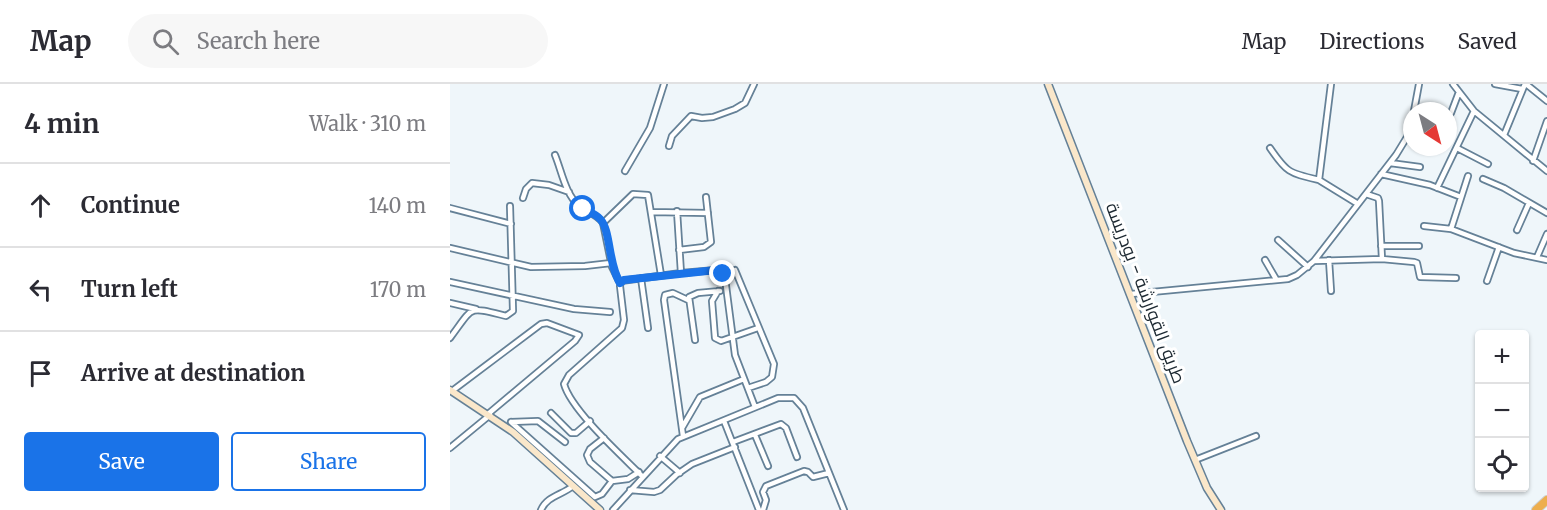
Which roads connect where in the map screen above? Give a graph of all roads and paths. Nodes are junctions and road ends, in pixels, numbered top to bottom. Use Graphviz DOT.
graph roads {
  1 [pos="664,84"];
  2 [pos="754,84"];
  3 [pos="1048,84"];
  4 [pos="1330,84"];
  5 [pos="1419,84"];
  6 [pos="1453,84"];
  7 [pos="1495,84"];
  8 [pos="1524,86"];
  9 [pos="1459,92"];
  10 [pos="1547,100"];
  11 [pos="1416,102"];
  12 [pos="1455,102"];
  13 [pos="1474,111"];
  14 [pos="1547,121"];
  15 [pos="1504,135"];
  16 [pos="1403,143"];
  17 [pos="669,146"];
  18 [pos="1270,148"];
  19 [pos="1457,148"];
  20 [pos="555,155"];
  21 [pos="1453,156"];
  22 [pos="1533,160"];
  23 [pos="1390,163"];
  24 [pos="1488,164"];
  25 [pos="1420,167"];
  26 [pos="625,171"];
  27 [pos="1547,171"];
  28 [pos="1381,174"];
  29 [pos="1468,176"];
  30 [pos="1483,179"];
  31 [pos="1319,180"];
  32 [pos="1437,188"];
  33 [pos="569,192"];
  34 [pos="1366,194"];
  35 [pos="705,197"];
  36 [pos="523,198"];
  37 [pos="1461,198"];
  38 [pos="1359,204"];
  39 [pos="1529,204"];
  40 [pos="510,206"];
  41 [pos="450,208"];
  42 [pos="677,211"];
  43 [pos="651,212"];
  44 [pos="708,213"];
  45 [pos="1547,213"];
  46 [pos="603,223"];
  47 [pos="511,224"];
  48 [pos="1424,226"];
  49 [pos="1451,229"];
  50 [pos="1517,230"];
  51 [pos="1547,234"];
  52 [pos="1278,240"];
  53 [pos="1381,246"];
  54 [pos="1419,246"];
  55 [pos="1498,247"];
  56 [pos="450,249"];
  57 [pos="679,250"];
  58 [pos="1537,257"];
  59 [pos="1382,259"];
  60 [pos="1265,260"];
  61 [pos="1547,260"];
  62 [pos="1314,261"];
  63 [pos="1329,261"];
  64 [pos="611,263"];
  65 [pos="512,264"];
  66 [pos="1308,267"];
  67 [pos="735,270"];
  68 [pos="681,273"];
  69 [pos="661,275"];
  70 [pos="641,278"];
  71 [pos="1456,278"];
  72 [pos="1276,279"];
  73 [pos="1487,281"];
  74 [pos="450,282"];
  75 [pos="620,283"];
  76 [pos="726,290"];
  77 [pos="718,291"];
  78 [pos="1331,291"];
  79 [pos="1131,294"];
  80 [pos="514,295"];
  81 [pos="688,300"];
  82 [pos="450,303"];
  83 [pos="476,309"];
  84 [pos="610,312"];
  85 [pos="648,328"];
  86 [pos="758,328"];
  87 [pos="732,336"];
  88 [pos="450,338"];
  89 [pos="695,340"];
  90 [pos="744,379"];
  91 [pos="748,388"];
  92 [pos="451,390"];
  93 [pos="755,407"];
  94 [pos="551,413"];
  95 [pos="489,415"];
  96 [pos="590,421"];
  97 [pos="724,421"];
  98 [pos="511,422"];
  99 [pos="502,424"];
  100 [pos="682,429"];
  101 [pos="755,435"];
  102 [pos="683,436"];
  103 [pos="1256,436"];
  104 [pos="604,438"];
  105 [pos="565,442"];
  106 [pos="734,445"];
  107 [pos="450,448"];
  108 [pos="660,456"];
  109 [pos="797,457"];
  110 [pos="546,458"];
  111 [pos="1195,460"];
  112 [pos="768,466"];
  113 [pos="680,473"];
  114 [pos="829,473"];
  115 [pos="640,474"];
  116 [pos="612,481"];
  117 [pos="573,486"];
  118 [pos="630,490"];
  119 [pos="1547,500"];
  120 [pos="541,510"];
  121 [pos="600,510"];
  122 [pos="613,510"];
  123 [pos="761,510"];
  124 [pos="844,510"];
  125 [pos="1221,510"];
  126 [pos="1536,510"];
  1 -- 26 [label="street"];
  2 -- 17 [label="street"];
  3 -- 79 [label="main road, طريق القوارشة - بودريسة"];
  4 -- 31 [label="street"];
  5 -- 11 [label="street"];
  6 -- 9 [label="street"];
  7 -- 8 [label="street"];
  8 -- 10 [label="street"];
  8 -- 15 [label="street"];
  9 -- 12 [label="street"];
  9 -- 13 [label="street"];
  13 -- 15 [label="street"];
  13 -- 19 [label="street"];
  14 -- 22 [label="street"];
  15 -- 22 [label="street"];
  16 -- 23 [label="street"];
  18 -- 31 [label="street"];
  19 -- 24 [label="street"];
  20 -- 33 [label="street"];
  21 -- 32 [label="street"];
  22 -- 27 [label="street"];
  23 -- 25 [label="street"];
  23 -- 28 [label="street"];
  28 -- 32 [label="street"];
  28 -- 34 [label="street"];
  29 -- 37 [label="street"];
  30 -- 39 [label="street"];
  31 -- 38 [label="street"];
  32 -- 37 [label="street"];
  33 -- 36 [label="street"];
  33 -- 46 [label="street"];
  34 -- 38 [label="street"];
  34 -- 53 [label="street"];
  35 -- 44 [label="street"];
  37 -- 49 [label="street"];
  38 -- 62 [label="street"];
  39 -- 45 [label="street"];
  39 -- 50 [label="street"];
  40 -- 47 [label="street"];
  41 -- 47 [label="street"];
  42 -- 43 [label="street"];
  42 -- 44 [label="street"];
  42 -- 57 [label="street"];
  43 -- 46 [label="street"];
  43 -- 69 [label="street"];
  44 -- 57 [label="street"];
  46 -- 64 [label="street"];
  47 -- 65 [label="street"];
  48 -- 49 [label="street"];
  49 -- 55 [label="street"];
  51 -- 58 [label="street"];
  52 -- 66 [label="street"];
  53 -- 54 [label="street"];
  53 -- 59 [label="street"];
  55 -- 58 [label="street"];
  55 -- 73 [label="street"];
  56 -- 65 [label="street"];
  57 -- 68 [label="street"];
  58 -- 61 [label="street"];
  59 -- 63 [label="street"];
  59 -- 71 [label="street"];
  60 -- 72 [label="street"];
  62 -- 63 [label="street"];
  62 -- 66 [label="street"];
  63 -- 78 [label="street"];
  64 -- 65 [label="street"];
  64 -- 75 [label="street"];
  65 -- 80 [label="street"];
  66 -- 72 [label="street"];
  67 -- 86 [label="street"];
  68 -- 69 [label="street"];
  68 -- 76 [label="street"];
  69 -- 70 [label="street"];
  70 -- 75 [label="street"];
  70 -- 85 [label="street"];
  72 -- 79 [label="street"];
  74 -- 80 [label="street"];
  75 -- 96 [label="street"];
  76 -- 77 [label="street"];
  76 -- 87 [label="street"];
  77 -- 81 [label="street"];
  77 -- 87 [label="street"];
  79 -- 111 [label="main road, طريق القوارشة - بودريسة"];
  80 -- 83 [label="street"];
  80 -- 84 [label="street"];
  81 -- 89 [label="street"];
  81 -- 100 [label="street"];
  82 -- 83 [label="street"];
  83 -- 88 [label="street"];
  86 -- 87 [label="street"];
  86 -- 91 [label="street"];
  87 -- 90 [label="street"];
  90 -- 91 [label="street"];
  90 -- 100 [label="street"];
  91 -- 93 [label="street"];
  92 -- 95 [label="main road"];
  92 -- 95 [label="street"];
  93 -- 97 [label="street"];
  93 -- 114 [label="street"];
  94 -- 96 [label="street"];
  95 -- 99 [label="main road"];
  95 -- 107 [label="street"];
  96 -- 104 [label="street"];
  97 -- 102 [label="street"];
  97 -- 106 [label="street"];
  98 -- 99 [label="street"];
  98 -- 105 [label="street"];
  98 -- 110 [label="street"];
  99 -- 110 [label="main road"];
  100 -- 102 [label="street"];
  101 -- 106 [label="street"];
  101 -- 109 [label="street"];
  101 -- 112 [label="street"];
  102 -- 108 [label="street"];
  103 -- 111 [label="street"];
  104 -- 115 [label="street"];
  104 -- 116 [label="street"];
  106 -- 113 [label="street"];
  106 -- 123 [label="street"];
  108 -- 113 [label="street"];
  108 -- 115 [label="street"];
  110 -- 116 [label="street"];
  110 -- 117 [label="main road"];
  111 -- 125 [label="main road, طريق القوارشة - بودريسة"];
  113 -- 118 [label="street"];
  114 -- 123 [label="street"];
  114 -- 124 [label="street"];
  115 -- 116 [label="street"];
  115 -- 118 [label="street"];
  117 -- 120 [label="street"];
  117 -- 121 [label="main road"];
  118 -- 122 [label="street"];
  119 -- 126 [label="highway"];
}
